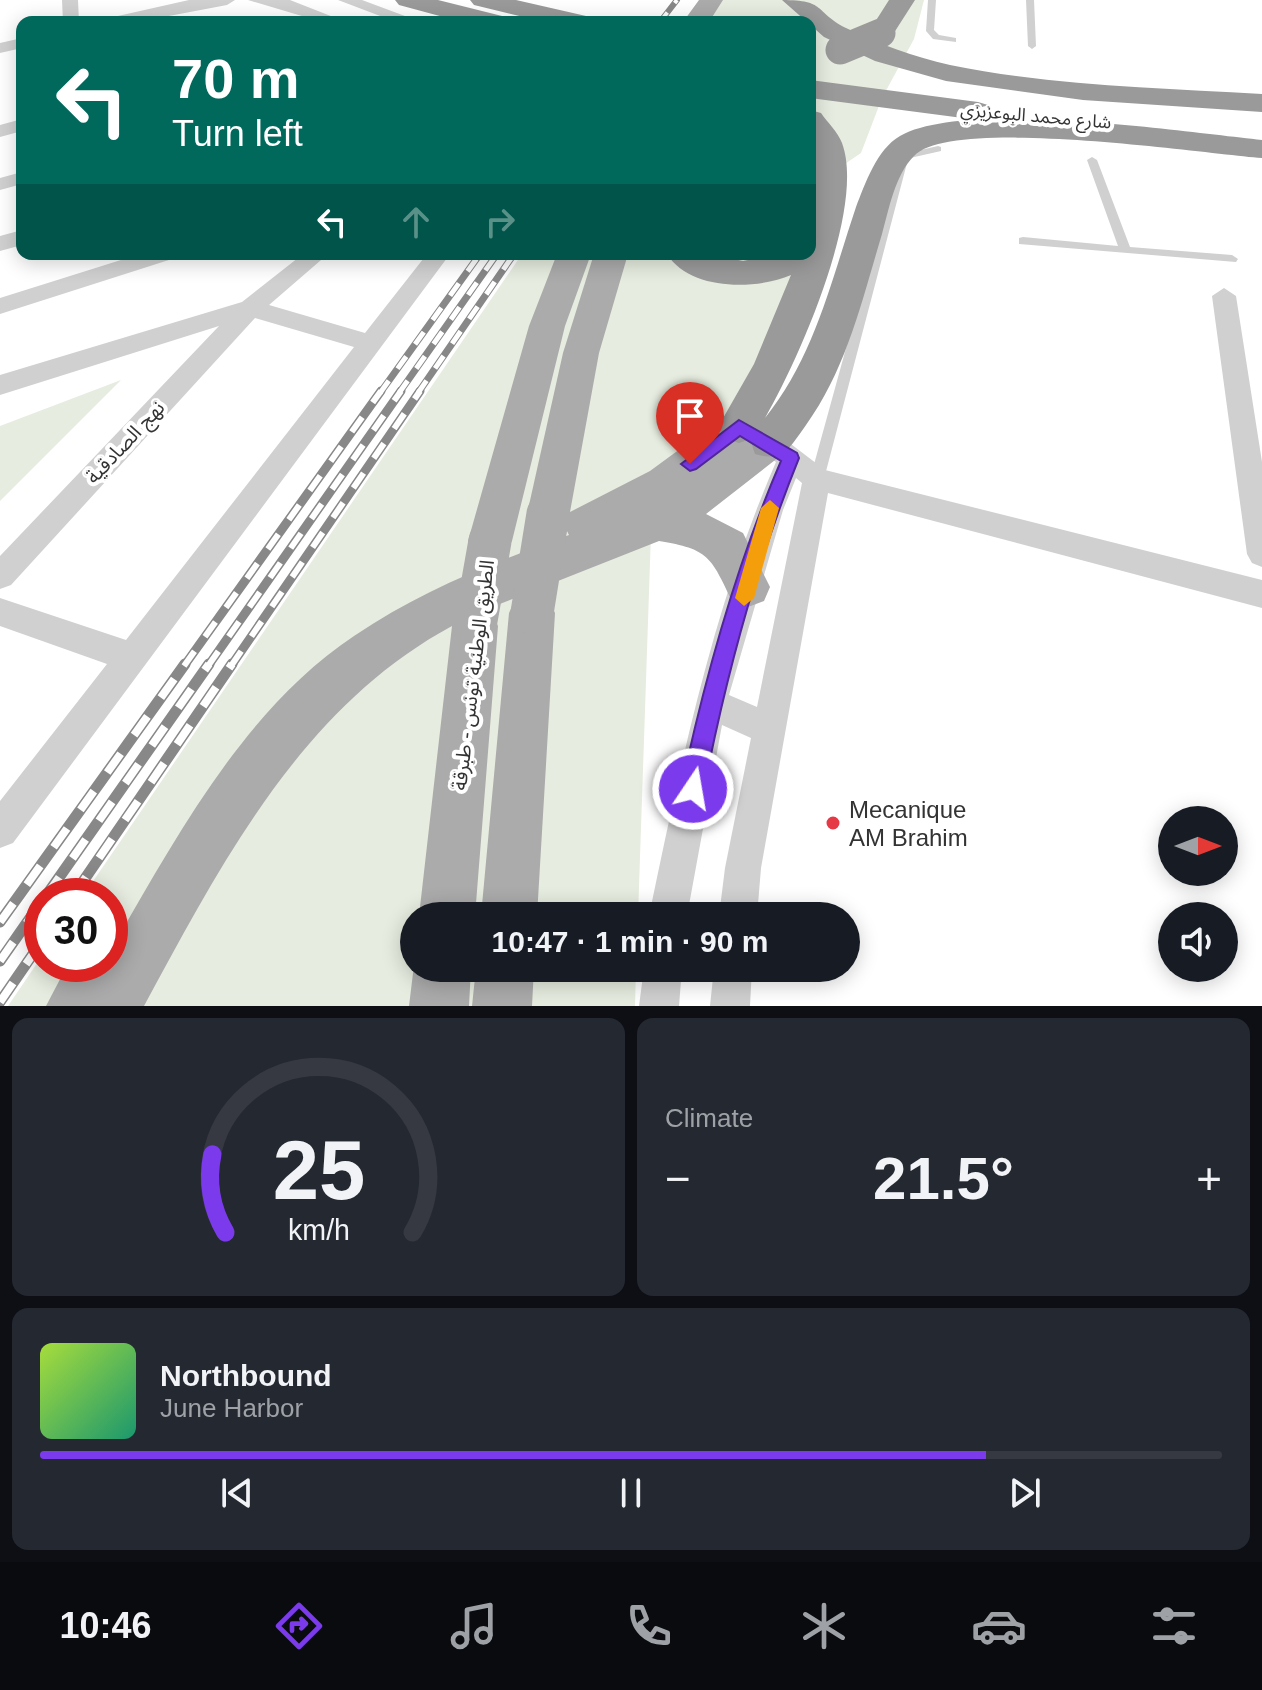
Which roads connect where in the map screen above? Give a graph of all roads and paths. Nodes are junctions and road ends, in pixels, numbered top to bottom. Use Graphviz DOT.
graph roads {
  1 [pos="227,0"];
  2 [pos="256,0"];
  3 [pos="346,0"];
  4 [pos="408,0"];
  5 [pos="483,0"];
  6 [pos="795,0"];
  7 [pos="902,0"];
  8 [pos="932,0"];
  9 [pos="1030,0"];
  10 [pos="146,16"];
  11 [pos="321,16"];
  12 [pos="395,16"];
  13 [pos="470,16"];
  14 [pos="551,16"];
  15 [pos="811,16"];
  16 [pos="816,20"];
  17 [pos="953,40"];
  18 [pos="1032,46"];
  19 [pos="816,52"];
  20 [pos="816,75"];
  21 [pos="816,90"];
  22 [pos="1262,103"];
  23 [pos="1262,116"];
  24 [pos="816,126"];
  25 [pos="1262,133"];
  26 [pos="938,149"];
  27 [pos="1262,149"];
  28 [pos="1092,160"];
  29 [pos="816,227"];
  30 [pos="1023,241"];
  31 [pos="1125,249"];
  32 [pos="1232,259"];
  33 [pos="145,260"];
  34 [pos="310,260"];
  35 [pos="435,260"];
  36 [pos="572,260"];
  37 [pos="609,260"];
  38 [pos="692,260"];
  39 [pos="795,260"];
  40 [pos="808,260"];
  41 [pos="1224,296"];
  42 [pos="0,306"];
  43 [pos="250,308"];
  44 [pos="372,344"];
  45 [pos="0,385"];
  46 [pos="1251,404"];
  47 [pos="766,442"];
  48 [pos="817,479"];
  49 [pos="655,522"];
  50 [pos="1262,554"];
  51 [pos="0,576"];
  52 [pos="748,587"];
  53 [pos="1262,594"];
  54 [pos="0,612"];
  55 [pos="131,657"];
  56 [pos="710,703"];
  57 [pos="770,729"];
  58 [pos="0,830"];
  59 [pos="448,902"];
  60 [pos="510,902"];
  61 [pos="671,902"];
  62 [pos="739,902"];
  63 [pos="128,921"];
  64 [pos="91,982"];
  65 [pos="441,982"];
  66 [pos="504,982"];
  67 [pos="662,982"];
  68 [pos="732,982"];
  69 [pos="76,1006"];
  70 [pos="111,1006"];
  71 [pos="439,1006"];
  72 [pos="502,1006"];
  73 [pos="659,1006"];
  74 [pos="730,1006"];
  1 -- 10 [label="street"];
  2 -- 11 [label="street"];
  3 -- 12 [label="street"];
  4 -- 13 [label="highway"];
  5 -- 14 [label="highway"];
  6 -- 15 [label="highway"];
  7 -- 19 [label="highway, bridge"];
  8 -- 17 [label="lane"];
  9 -- 18 [label="lane"];
  16 -- 22 [label="highway"];
  20 -- 23 [label="highway, شارع محمد البوعزيزي"];
  21 -- 25 [label="highway, شارع محمد البوعزيزي"];
  24 -- 29 [label="highway"];
  26 -- 48 [label="lane"];
  27 -- 47 [label="highway"];
  28 -- 31 [label="lane"];
  30 -- 31 [label="lane"];
  31 -- 32 [label="lane"];
  33 -- 42 [label="street"];
  34 -- 43 [label="street, نهج الصادقية"];
  35 -- 44 [label="street"];
  36 -- 59 [label="main road, الطريق الوطنية تونس - طبرقة, bridge"];
  37 -- 60 [label="main road, bridge"];
  38 -- 39 [label="highway"];
  40 -- 47 [label="highway"];
  41 -- 46 [label="street"];
  43 -- 44 [label="street"];
  43 -- 45 [label="street, نهج الصادقية"];
  43 -- 51 [label="street, نهج الصادقية"];
  44 -- 55 [label="street"];
  46 -- 50 [label="street"];
  47 -- 48 [label="street"];
  47 -- 49 [label="main road"];
  47 -- 52 [label="street"];
  47 -- 63 [label="main road"];
  48 -- 53 [label="street"];
  48 -- 57 [label="street"];
  49 -- 52 [label="main road"];
  49 -- 70 [label="main road"];
  52 -- 56 [label="street"];
  54 -- 55 [label="street"];
  55 -- 58 [label="street"];
  56 -- 57 [label="street"];
  56 -- 61 [label="street"];
  57 -- 62 [label="street"];
  64 -- 69 [label="main road"];
  65 -- 71 [label="main road"];
  66 -- 72 [label="main road"];
  67 -- 73 [label="street"];
  68 -- 74 [label="street"];
}
